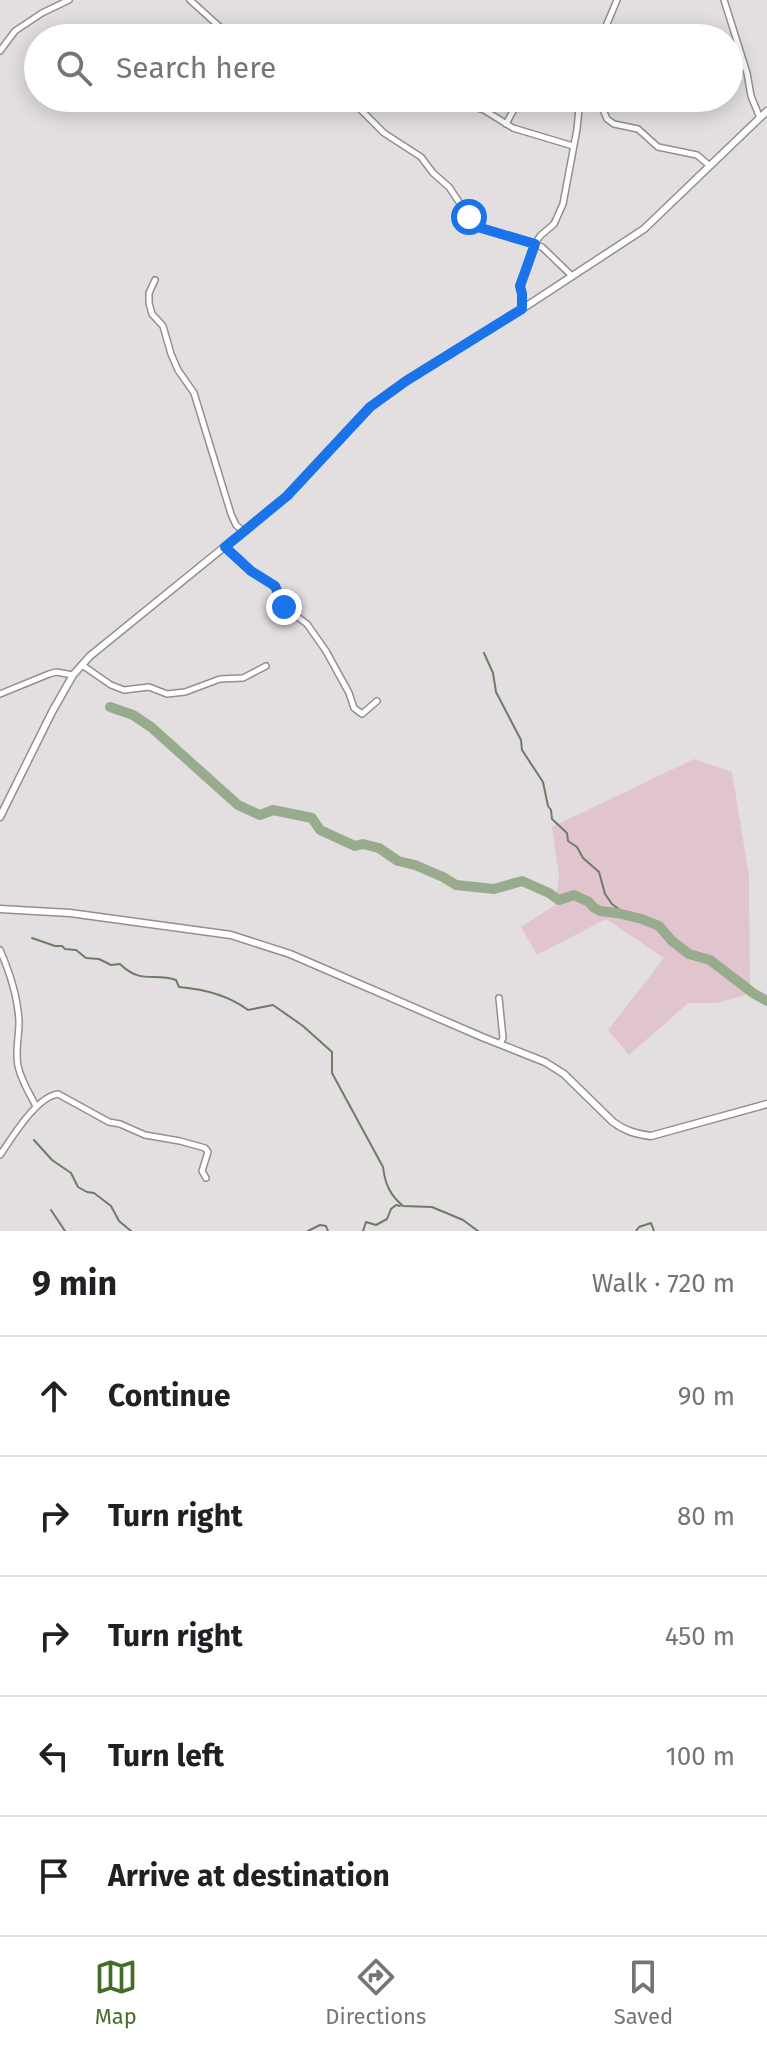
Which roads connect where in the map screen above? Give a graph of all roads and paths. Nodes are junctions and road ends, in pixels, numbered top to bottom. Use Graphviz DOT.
graph roads {
  1 [pos="69,0"];
  2 [pos="190,0"];
  3 [pos="617,0"];
  4 [pos="724,0"];
  5 [pos="26,24"];
  6 [pos="217,24"];
  7 [pos="607,24"];
  8 [pos="732,24"];
  9 [pos="24,25"];
  10 [pos="0,51"];
  11 [pos="743,60"];
  12 [pos="767,111"];
  13 [pos="363,112"];
  14 [pos="484,112"];
  15 [pos="512,112"];
  16 [pos="578,112"];
  17 [pos="604,112"];
  18 [pos="760,118"];
  19 [pos="506,124"];
  20 [pos="573,146"];
  21 [pos="710,166"];
  22 [pos="535,244"];
  23 [pos="572,276"];
  24 [pos="155,280"];
  25 [pos="522,309"];
  26 [pos="244,532"];
  27 [pos="225,547"];
  28 [pos="82,665"];
  29 [pos="266,666"];
  30 [pos="73,675"];
  31 [pos="0,694"];
  32 [pos="377,701"];
  33 [pos="0,817"];
  34 [pos="0,909"];
  35 [pos="0,950"];
  36 [pos="499,998"];
  37 [pos="500,1044"];
  38 [pos="767,1104"];
  39 [pos="36,1106"];
  40 [pos="0,1155"];
  41 [pos="206,1178"];
  1 -- 5 [label="street"];
  2 -- 6 [label="street"];
  3 -- 7 [label="street"];
  4 -- 8 [label="street"];
  9 -- 10 [label="street"];
  11 -- 18 [label="street"];
  12 -- 18 [label="street"];
  13 -- 22 [label="street"];
  14 -- 19 [label="street"];
  15 -- 19 [label="street"];
  16 -- 20 [label="street"];
  17 -- 21 [label="street"];
  18 -- 21 [label="street"];
  19 -- 20 [label="street"];
  20 -- 22 [label="street"];
  21 -- 23 [label="street"];
  22 -- 23 [label="street"];
  22 -- 25 [label="street"];
  23 -- 25 [label="street"];
  24 -- 26 [label="street"];
  25 -- 26 [label="street"];
  26 -- 27 [label="street"];
  27 -- 28 [label="street"];
  27 -- 32 [label="street"];
  28 -- 29 [label="street"];
  28 -- 30 [label="street"];
  30 -- 31 [label="street"];
  30 -- 33 [label="street"];
  34 -- 37 [label="street"];
  35 -- 39 [label="street"];
  36 -- 37 [label="street"];
  37 -- 38 [label="street"];
  39 -- 40 [label="street"];
  39 -- 41 [label="street"];
}
